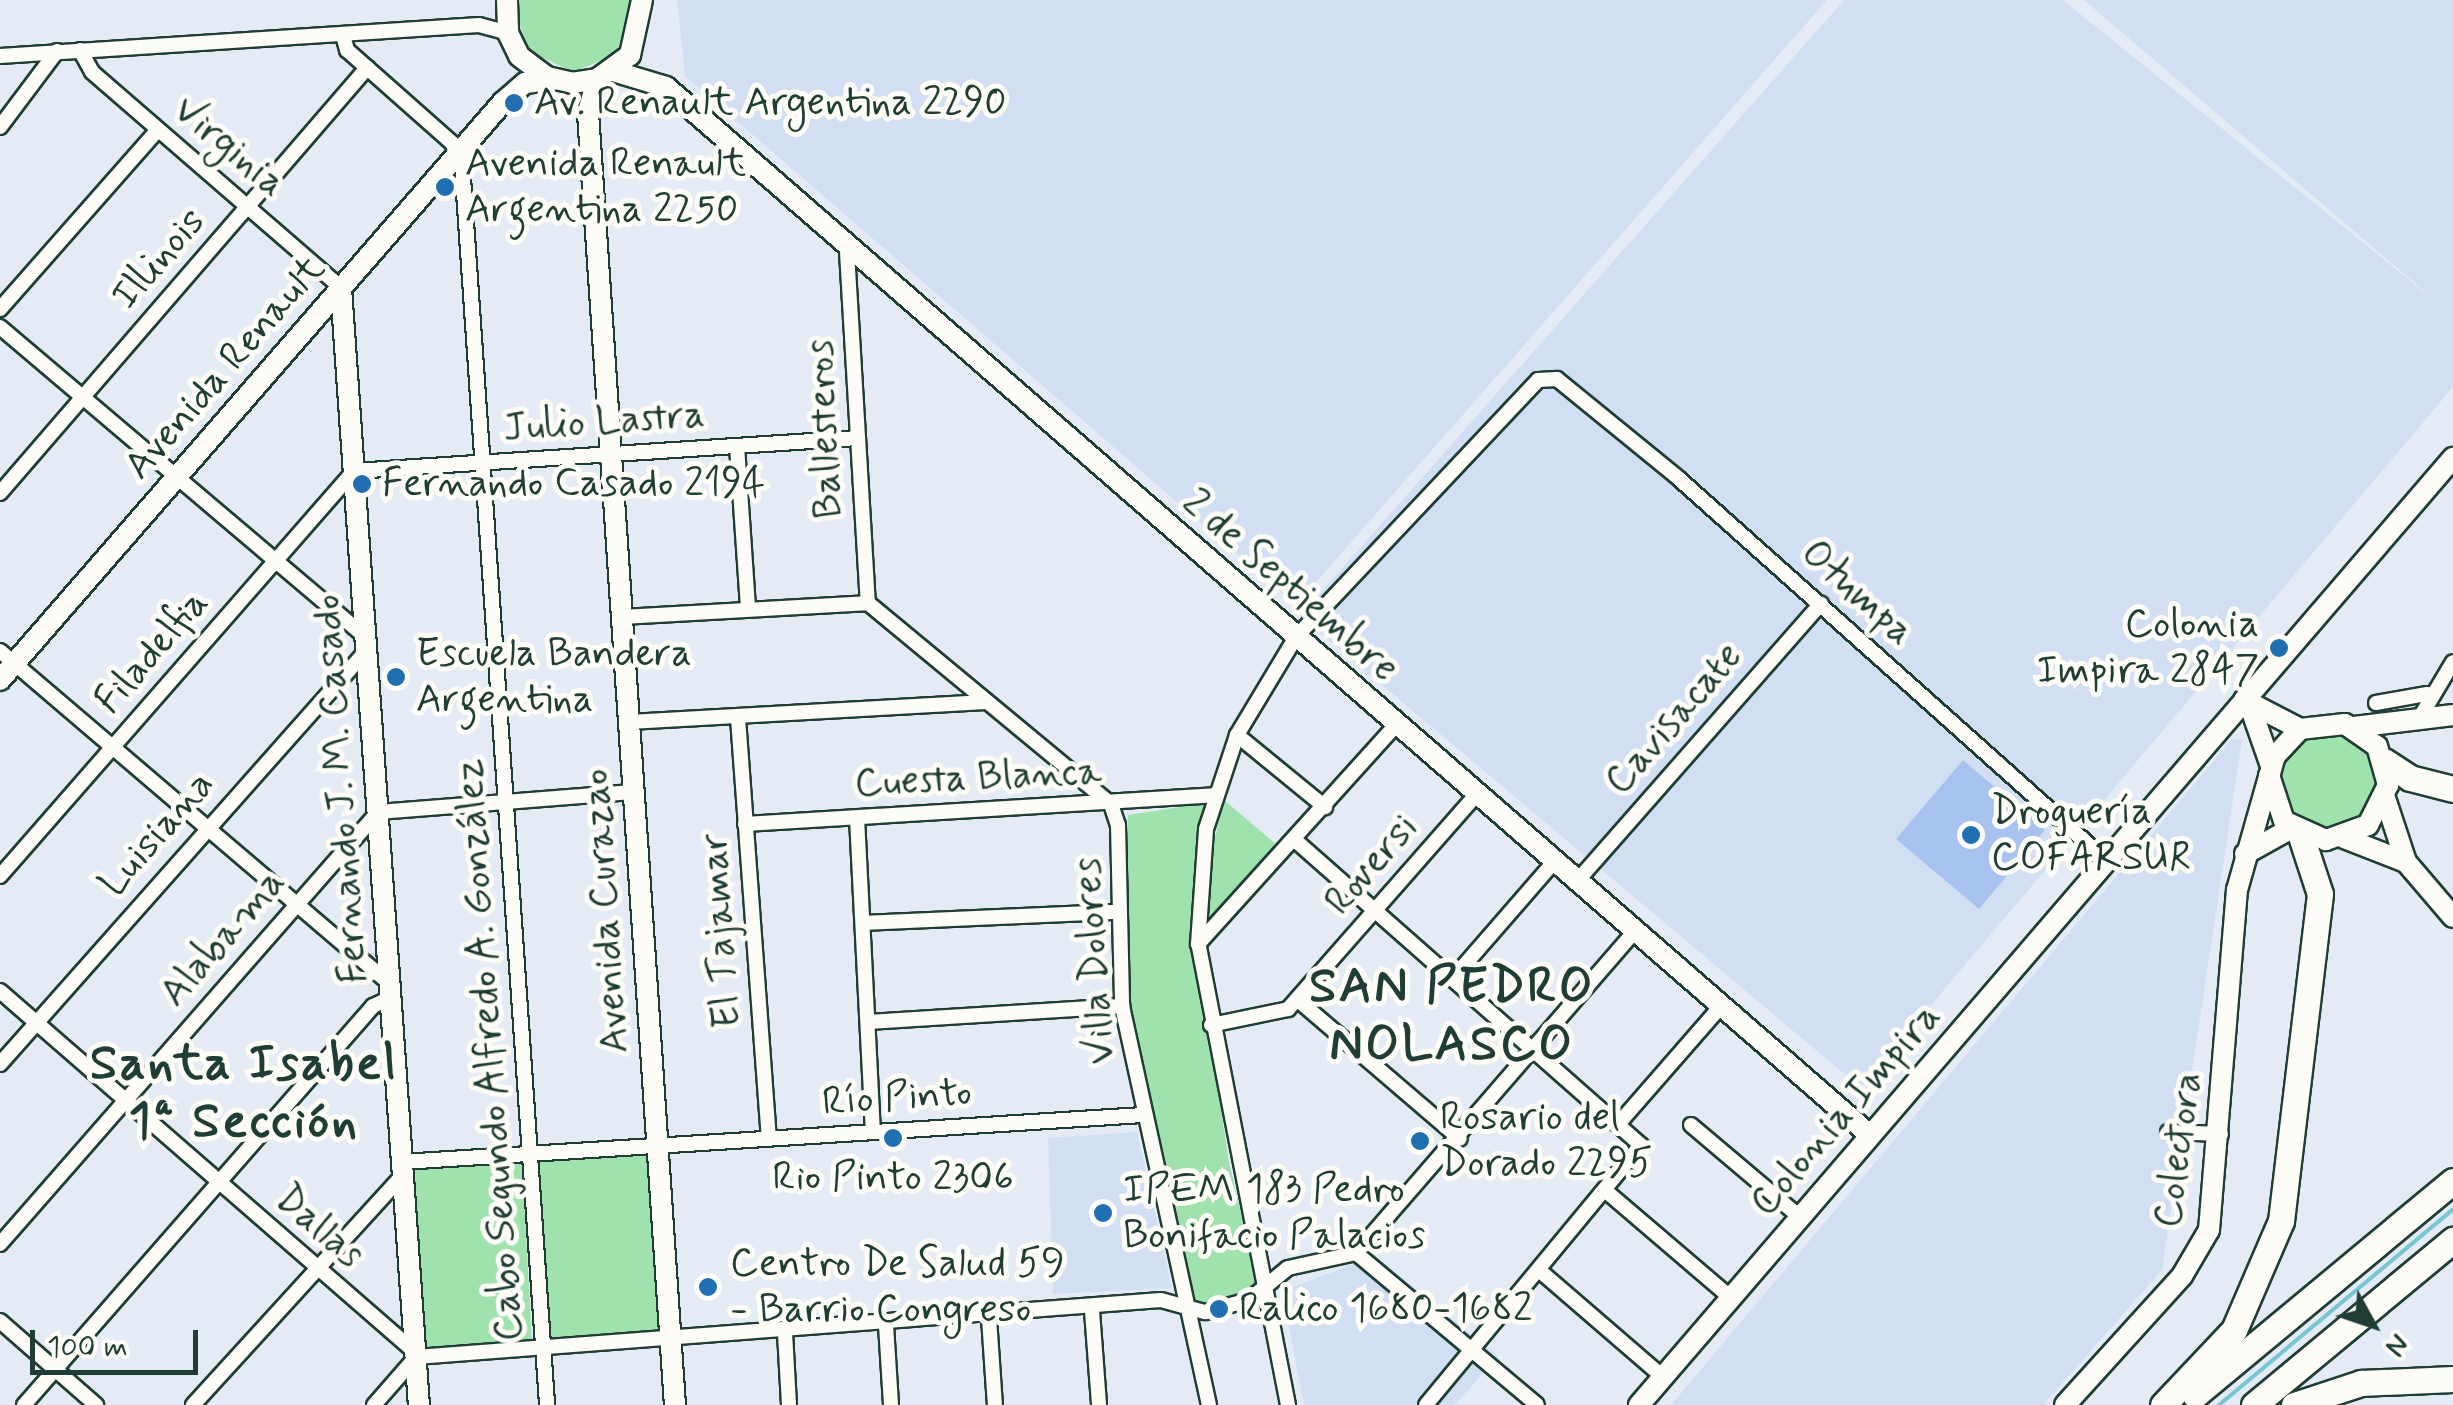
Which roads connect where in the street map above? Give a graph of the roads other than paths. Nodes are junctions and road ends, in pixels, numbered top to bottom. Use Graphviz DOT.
graph roads {
  1 [pos="642,0"];
  2 [pos="506,4"];
  3 [pos="642,24"];
  4 [pos="479,25"];
  5 [pos="508,33"];
  6 [pos="343,35"];
  7 [pos="80,50"];
  8 [pos="57,52"];
  9 [pos="0,56"];
  10 [pos="520,56"];
  11 [pos="367,68"];
  12 [pos="605,75"];
  13 [pos="564,81"];
  14 [pos="666,88"];
  15 [pos="503,102"];
  16 [pos="588,113"];
  17 [pos="0,127"];
  18 [pos="158,130"];
  19 [pos="458,152"];
  20 [pos="248,206"];
  21 [pos="847,252"];
  22 [pos="341,288"];
  23 [pos="0,309"];
  24 [pos="0,327"];
  25 [pos="82,398"];
  26 [pos="858,438"];
  27 [pos="737,446"];
  28 [pos="608,455"];
  29 [pos="2453,456"];
  30 [pos="482,462"];
  31 [pos="354,472"];
  32 [pos="175,478"];
  33 [pos="0,492"];
  34 [pos="274,563"];
  35 [pos="868,603"];
  36 [pos="1821,603"];
  37 [pos="748,608"];
  38 [pos="620,617"];
  39 [pos="1296,637"];
  40 [pos="366,643"];
  41 [pos="7,657"];
  42 [pos="2453,662"];
  43 [pos="0,680"];
  44 [pos="2428,694"];
  45 [pos="2249,699"];
  46 [pos="983,702"];
  47 [pos="2376,703"];
  48 [pos="2453,715"];
  49 [pos="738,718"];
  50 [pos="2419,719"];
  51 [pos="628,722"];
  52 [pos="1397,724"];
  53 [pos="2354,727"];
  54 [pos="2300,729"];
  55 [pos="1237,735"];
  56 [pos="112,748"];
  57 [pos="2384,761"];
  58 [pos="2270,770"];
  59 [pos="2453,789"];
  60 [pos="632,792"];
  61 [pos="1478,794"];
  62 [pos="1214,795"];
  63 [pos="2385,798"];
  64 [pos="506,800"];
  65 [pos="1111,804"];
  66 [pos="1325,807"];
  67 [pos="378,812"];
  68 [pos="857,818"];
  69 [pos="746,824"];
  70 [pos="205,828"];
  71 [pos="2296,831"];
  72 [pos="2344,838"];
  73 [pos="1296,840"];
  74 [pos="2244,855"];
  75 [pos="1555,860"];
  76 [pos="2108,862"];
  77 [pos="2406,862"];
  78 [pos="0,876"];
  79 [pos="1578,880"];
  80 [pos="295,906"];
  81 [pos="1376,910"];
  82 [pos="1117,912"];
  83 [pos="2453,917"];
  84 [pos="862,923"];
  85 [pos="1636,930"];
  86 [pos="1198,944"];
  87 [pos="1454,977"];
  88 [pos="0,991"];
  89 [pos="390,991"];
  90 [pos="1298,1000"];
  91 [pos="1722,1005"];
  92 [pos="1122,1006"];
  93 [pos="37,1022"];
  94 [pos="868,1022"];
  95 [pos="1211,1024"];
  96 [pos="1536,1049"];
  97 [pos="0,1064"];
  98 [pos="126,1100"];
  99 [pos="1142,1115"];
  100 [pos="1620,1122"];
  101 [pos="1690,1124"];
  102 [pos="873,1132"];
  103 [pos="2168,1132"];
  104 [pos="2221,1134"];
  105 [pos="1870,1135"];
  106 [pos="769,1139"];
  107 [pos="1460,1139"];
  108 [pos="657,1146"];
  109 [pos="530,1154"];
  110 [pos="402,1168"];
  111 [pos="2453,1182"];
  112 [pos="220,1184"];
  113 [pos="1607,1192"];
  114 [pos="1800,1217"];
  115 [pos="2453,1240"];
  116 [pos="0,1244"];
  117 [pos="1356,1254"];
  118 [pos="316,1267"];
  119 [pos="1540,1270"];
  120 [pos="1261,1288"];
  121 [pos="1730,1298"];
  122 [pos="1186,1305"];
  123 [pos="1092,1311"];
  124 [pos="989,1318"];
  125 [pos="0,1321"];
  126 [pos="886,1326"];
  127 [pos="785,1333"];
  128 [pos="671,1341"];
  129 [pos="543,1347"];
  130 [pos="1472,1350"];
  131 [pos="416,1355"];
  132 [pos="55,1369"];
  133 [pos="1663,1377"];
  134 [pos="2453,1378"];
  135 [pos="24,1405"];
  136 [pos="96,1405"];
  137 [pos="194,1405"];
  138 [pos="374,1405"];
  139 [pos="419,1405"];
  140 [pos="547,1405"];
  141 [pos="675,1405"];
  142 [pos="789,1405"];
  143 [pos="891,1405"];
  144 [pos="995,1405"];
  145 [pos="1099,1405"];
  146 [pos="1209,1405"];
  147 [pos="1288,1405"];
  148 [pos="1426,1405"];
  149 [pos="1537,1405"];
  150 [pos="1639,1405"];
  151 [pos="2065,1405"];
  152 [pos="2163,1405"];
  153 [pos="2183,1405"];
  154 [pos="2254,1405"];
  155 [pos="2294,1405"];
  1 -- 3 [label="street, 2 de Septiembre"];
  2 -- 4 [label="street"];
  2 -- 5 [label="street"];
  3 -- 12 [label="street, Avenida Curazao"];
  3 -- 14 [label="street, 2 de Septiembre"];
  4 -- 5 [label="street"];
  4 -- 6 [label="street"];
  5 -- 10 [label="street"];
  6 -- 7 [label="street"];
  6 -- 11 [label="street"];
  7 -- 8 [label="street"];
  7 -- 18 [label="street, Virginia"];
  8 -- 9 [label="street"];
  8 -- 17 [label="street"];
  10 -- 13 [label="street"];
  10 -- 15 [label="street, Avenida Renault"];
  11 -- 19 [label="street"];
  11 -- 20 [label="street, Illinois"];
  12 -- 13 [label="street, Avenida Renault"];
  12 -- 14 [label="street, 2 de Septiembre"];
  12 -- 16 [label="street, Avenida Curazao"];
  13 -- 15 [label="street, Avenida Renault"];
  13 -- 16 [label="street, Avenida Curazao"];
  14 -- 21 [label="street, 2 de Septiembre"];
  15 -- 19 [label="street, Avenida Renault"];
  16 -- 28 [label="street, Avenida Curazao"];
  18 -- 20 [label="street, Virginia"];
  18 -- 23 [label="street"];
  19 -- 22 [label="street, Avenida Renault"];
  19 -- 30 [label="street, Cabo Segundo Alfredo A. González"];
  20 -- 22 [label="street, Virginia"];
  20 -- 25 [label="street, Illinois"];
  21 -- 26 [label="street, Ballesteros"];
  21 -- 39 [label="street, 2 de Septiembre"];
  22 -- 31 [label="street, Fernando J. M. Casado"];
  22 -- 32 [label="street, Avenida Renault"];
  24 -- 25 [label="street"];
  25 -- 32 [label="street"];
  25 -- 33 [label="street, Illinois"];
  26 -- 27 [label="street, Julio Lastra"];
  26 -- 35 [label="street, Ballesteros"];
  27 -- 28 [label="street, Julio Lastra"];
  27 -- 37 [label="street"];
  28 -- 30 [label="street, Julio Lastra"];
  28 -- 38 [label="street, Avenida Curazao"];
  29 -- 45 [label="street, Colonia Impira"];
  30 -- 31 [label="street, Julio Lastra"];
  30 -- 64 [label="street, Cabo Segundo Alfredo A. González"];
  31 -- 34 [label="street, Filadelfia"];
  31 -- 40 [label="street, Fernando J. M. Casado"];
  32 -- 34 [label="street"];
  32 -- 41 [label="street, Avenida Renault"];
  34 -- 40 [label="street"];
  34 -- 56 [label="street, Filadelfia"];
  35 -- 37 [label="street"];
  35 -- 46 [label="street"];
  36 -- 39 [label="street, Otumpa"];
  36 -- 76 [label="street, Otumpa"];
  36 -- 79 [label="street, Cavisacate"];
  37 -- 38 [label="street"];
  38 -- 51 [label="street, Avenida Curazao"];
  39 -- 52 [label="street, 2 de Septiembre"];
  39 -- 55 [label="street"];
  40 -- 67 [label="street, Fernando J. M. Casado"];
  40 -- 70 [label="street, Luisiana"];
  41 -- 43 [label="street, Avenida Renault"];
  41 -- 56 [label="street"];
  42 -- 44 [label="street"];
  44 -- 47 [label="street"];
  44 -- 50 [label="street"];
  45 -- 54 [label="street"];
  45 -- 58 [label="street"];
  45 -- 76 [label="street, Colonia Impira"];
  46 -- 49 [label="street"];
  46 -- 65 [label="street"];
  48 -- 50 [label="street"];
  49 -- 51 [label="street"];
  49 -- 69 [label="street, El Tajamar"];
  50 -- 53 [label="street"];
  51 -- 60 [label="street, Avenida Curazao"];
  52 -- 61 [label="street, 2 de Septiembre"];
  52 -- 66 [label="street"];
  53 -- 54 [label="street"];
  53 -- 57 [label="street"];
  54 -- 58 [label="street"];
  55 -- 62 [label="street"];
  55 -- 66 [label="street"];
  56 -- 70 [label="street"];
  56 -- 78 [label="street, Filadelfia"];
  57 -- 59 [label="highway"];
  57 -- 63 [label="street"];
  58 -- 71 [label="street"];
  58 -- 74 [label="street, Colectora"];
  60 -- 64 [label="street"];
  60 -- 108 [label="street, Avenida Curazao"];
  61 -- 75 [label="street, 2 de Septiembre"];
  61 -- 81 [label="street, Roversi"];
  62 -- 65 [label="street, Cuesta Blanca"];
  62 -- 86 [label="street"];
  63 -- 72 [label="street"];
  63 -- 77 [label="street"];
  64 -- 67 [label="street"];
  64 -- 109 [label="street, Cabo Segundo Alfredo A. González"];
  65 -- 68 [label="street, Cuesta Blanca"];
  65 -- 82 [label="street, Villa Dolores"];
  66 -- 73 [label="street"];
  67 -- 80 [label="street, Alabama"];
  67 -- 89 [label="street, Fernando J. M. Casado"];
  68 -- 69 [label="street, Cuesta Blanca"];
  68 -- 84 [label="street"];
  69 -- 106 [label="street, El Tajamar"];
  70 -- 80 [label="street"];
  70 -- 93 [label="street, Luisiana"];
  71 -- 72 [label="street"];
  71 -- 74 [label="street"];
  71 -- 152 [label="highway"];
  72 -- 77 [label="street"];
  73 -- 81 [label="street"];
  73 -- 86 [label="street"];
  74 -- 104 [label="street, Colectora"];
  75 -- 79 [label="street, 2 de Septiembre"];
  75 -- 87 [label="street"];
  76 -- 105 [label="street, Colonia Impira"];
  77 -- 83 [label="street"];
  79 -- 85 [label="street, 2 de Septiembre"];
  80 -- 89 [label="street"];
  80 -- 98 [label="street, Alabama"];
  81 -- 87 [label="street"];
  81 -- 90 [label="street, Roversi"];
  82 -- 84 [label="street"];
  82 -- 92 [label="street, Villa Dolores"];
  84 -- 94 [label="street"];
  85 -- 91 [label="street, 2 de Septiembre"];
  85 -- 96 [label="street"];
  86 -- 95 [label="street"];
  87 -- 96 [label="street"];
  88 -- 93 [label="street, Dallas"];
  89 -- 110 [label="street, Fernando J. M. Casado"];
  89 -- 112 [label="street"];
  90 -- 95 [label="street"];
  90 -- 107 [label="street"];
  91 -- 100 [label="street"];
  91 -- 105 [label="street, 2 de Septiembre"];
  92 -- 94 [label="street"];
  92 -- 99 [label="street, Villa Dolores"];
  93 -- 97 [label="street, Luisiana"];
  93 -- 98 [label="street, Dallas"];
  94 -- 102 [label="street"];
  95 -- 120 [label="street"];
  96 -- 100 [label="street"];
  96 -- 107 [label="street"];
  98 -- 112 [label="street, Dallas"];
  98 -- 116 [label="street, Alabama"];
  99 -- 102 [label="street, Río Pinto"];
  99 -- 122 [label="street, Villa Dolores"];
  100 -- 113 [label="street"];
  101 -- 114 [label="street"];
  102 -- 106 [label="street, Río Pinto"];
  103 -- 104 [label="street"];
  104 -- 151 [label="street, Colectora"];
  105 -- 114 [label="street, Colonia Impira"];
  106 -- 108 [label="street, Río Pinto"];
  107 -- 117 [label="street"];
  108 -- 109 [label="street, Río Pinto"];
  108 -- 128 [label="street, Avenida Curazao"];
  109 -- 110 [label="street, Río Pinto"];
  109 -- 129 [label="street, Cabo Segundo Alfredo A. González"];
  110 -- 118 [label="street"];
  110 -- 131 [label="street, Fernando J. M. Casado"];
  111 -- 153 [label="highway"];
  112 -- 118 [label="street, Dallas"];
  112 -- 132 [label="street"];
  113 -- 119 [label="street"];
  113 -- 121 [label="street"];
  114 -- 121 [label="street, Colonia Impira"];
  115 -- 154 [label="highway"];
  117 -- 120 [label="street"];
  117 -- 130 [label="street"];
  118 -- 131 [label="street, Dallas"];
  118 -- 137 [label="street"];
  119 -- 130 [label="street"];
  119 -- 133 [label="street"];
  120 -- 122 [label="street"];
  120 -- 147 [label="street"];
  121 -- 133 [label="street, Colonia Impira"];
  122 -- 123 [label="street"];
  122 -- 146 [label="street, Villa Dolores"];
  123 -- 124 [label="street"];
  123 -- 145 [label="street"];
  124 -- 126 [label="street"];
  124 -- 144 [label="street"];
  125 -- 132 [label="street"];
  126 -- 127 [label="street"];
  126 -- 143 [label="street"];
  127 -- 128 [label="street"];
  127 -- 142 [label="street"];
  128 -- 129 [label="street"];
  128 -- 141 [label="street, Avenida Curazao"];
  129 -- 131 [label="street"];
  129 -- 140 [label="street, Cabo Segundo Alfredo A. González"];
  130 -- 148 [label="street"];
  130 -- 149 [label="street"];
  131 -- 138 [label="street"];
  131 -- 139 [label="street, Fernando J. M. Casado"];
  132 -- 135 [label="street"];
  132 -- 136 [label="street"];
  133 -- 150 [label="street, Colonia Impira"];
  134 -- 155 [label="highway"];
}
